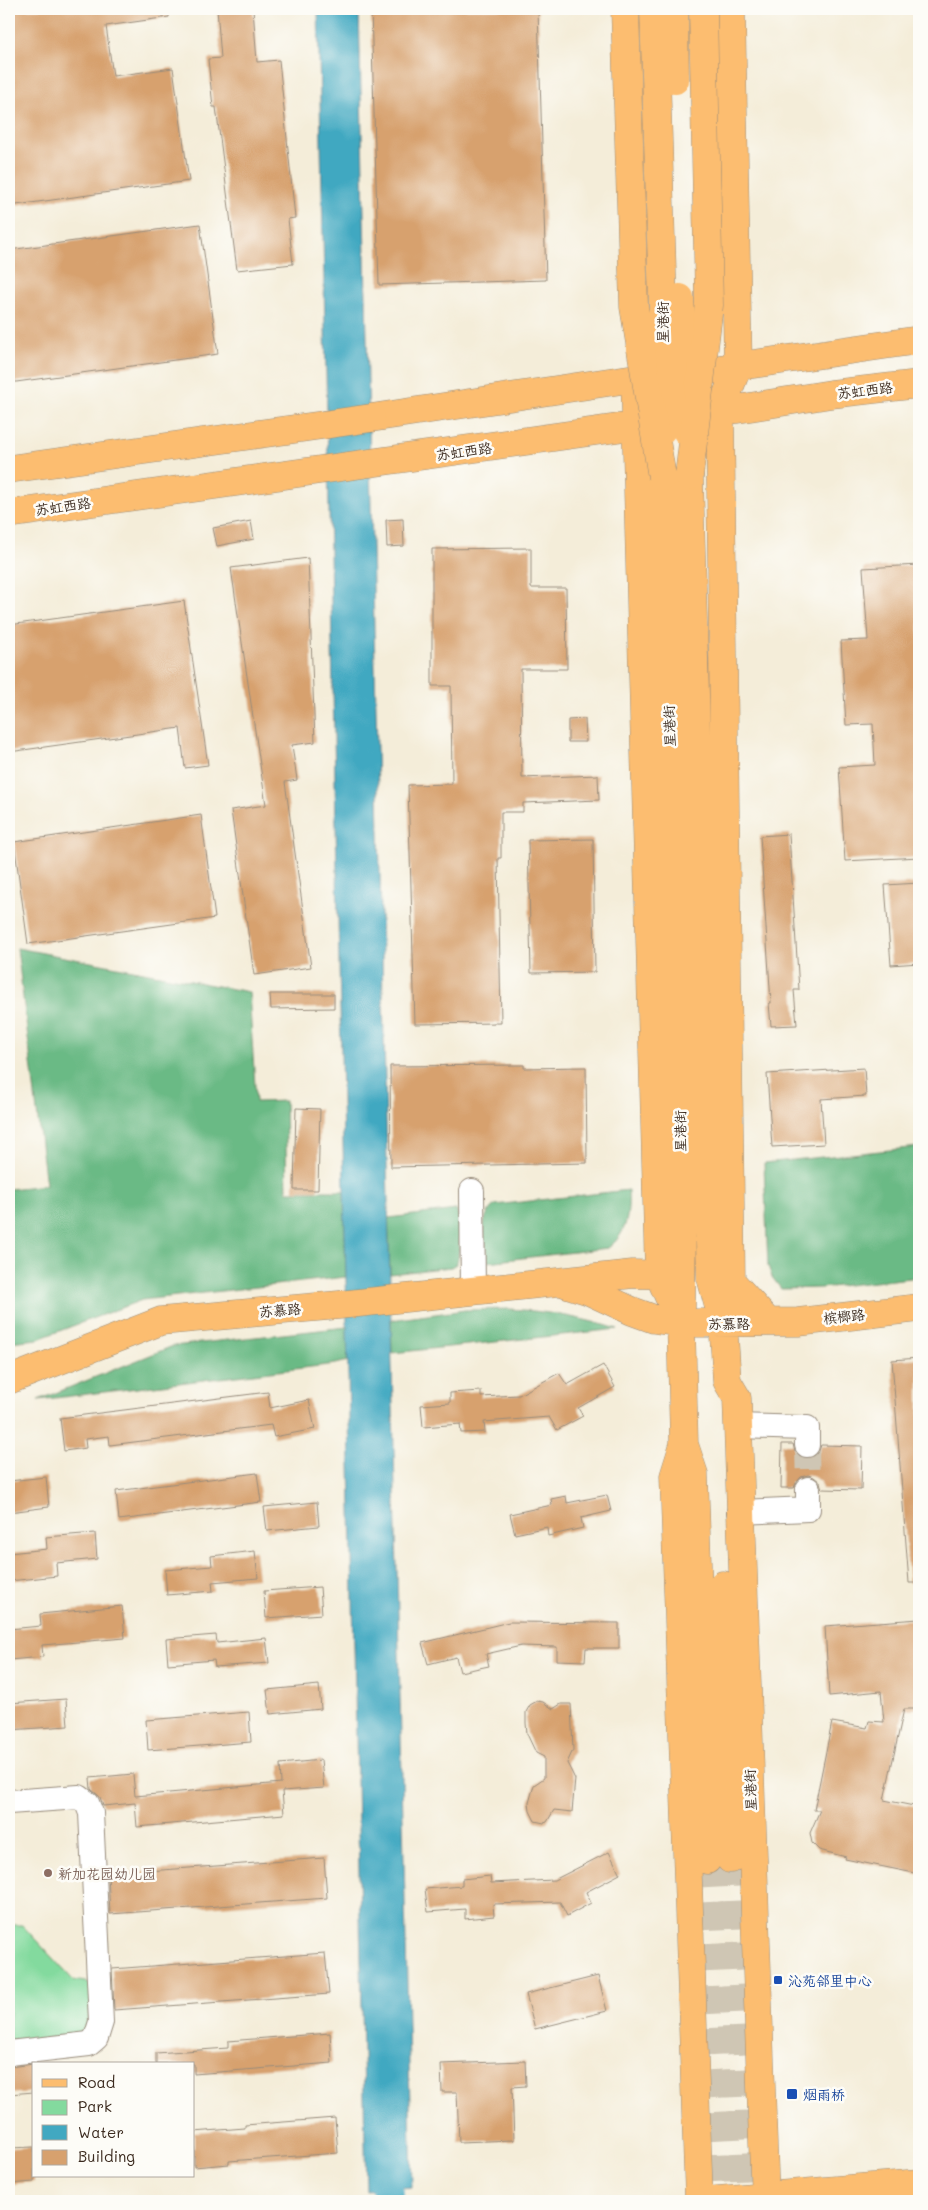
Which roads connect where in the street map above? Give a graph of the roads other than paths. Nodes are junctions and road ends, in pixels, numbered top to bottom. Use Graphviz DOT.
graph roads {
  1 [pos="625,9"];
  2 [pos="654,9"];
  3 [pos="674,9"];
  4 [pos="703,9"];
  5 [pos="731,9"];
  6 [pos="919,340"];
  7 [pos="738,366"];
  8 [pos="635,378"];
  9 [pos="919,384"];
  10 [pos="720,412"];
  11 [pos="636,426"];
  12 [pos="9,469"];
  13 [pos="689,476"];
  14 [pos="662,477"];
  15 [pos="9,514"];
  16 [pos="472,1191"];
  17 [pos="670,1275"];
  18 [pos="721,1279"];
  19 [pos="561,1282"];
  20 [pos="473,1291"];
  21 [pos="919,1308"];
  22 [pos="723,1322"];
  23 [pos="768,1322"];
  24 [pos="681,1323"];
  25 [pos="9,1380"];
  26 [pos="727,1381"];
  27 [pos="737,1426"];
  28 [pos="684,1444"];
  29 [pos="807,1445"];
  30 [pos="808,1489"];
  31 [pos="739,1512"];
  32 [pos="9,1802"];
  33 [pos="9,2053"];
  34 [pos="919,2183"];
  35 [pos="765,2198"];
  36 [pos="699,2201"];
  37 [pos="706,2201"];
  1 -- 14 [label="main road, bridge"];
  2 -- 14 [label="main road, 星港街, bridge"];
  3 -- 13 [label="main road, 星港街, bridge"];
  4 -- 13 [label="main road, bridge"];
  5 -- 7 [label="main road"];
  6 -- 7 [label="main road"];
  7 -- 8 [label="main road"];
  7 -- 10 [label="main road"];
  8 -- 11 [label="main road"];
  8 -- 12 [label="main road, bridge"];
  9 -- 10 [label="main road, 苏虹西路"];
  10 -- 11 [label="main road, 苏虹西路"];
  10 -- 18 [label="main road"];
  11 -- 15 [label="main road, 苏虹西路"];
  11 -- 17 [label="main road"];
  13 -- 18 [label="main road, 星港街"];
  14 -- 17 [label="main road, 星港街"];
  16 -- 20 [label="street"];
  17 -- 18 [label="main road, 苏慕路"];
  17 -- 19 [label="main road, 苏慕路"];
  17 -- 24 [label="main road"];
  18 -- 22 [label="main road, 星港街"];
  18 -- 23 [label="main road, 苏慕路"];
  19 -- 20 [label="main road, 苏慕路"];
  19 -- 24 [label="main road, 苏慕路"];
  20 -- 25 [label="main road, 苏慕路"];
  21 -- 23 [label="main road, 槟榔路"];
  22 -- 23 [label="main road, 苏慕路"];
  22 -- 24 [label="main road, 苏慕路"];
  22 -- 26 [label="main road, 星港街"];
  24 -- 28 [label="main road, 星港街"];
  26 -- 27 [label="main road, 星港街"];
  26 -- 28 [label="main road, 星港街"];
  27 -- 29 [label="street"];
  27 -- 31 [label="main road, 星港街"];
  28 -- 36 [label="main road, 星港街"];
  30 -- 31 [label="street"];
  31 -- 35 [label="main road, 星港街"];
  32 -- 33 [label="street"];
  34 -- 35 [label="main road"];
  35 -- 37 [label="main road"];
}
